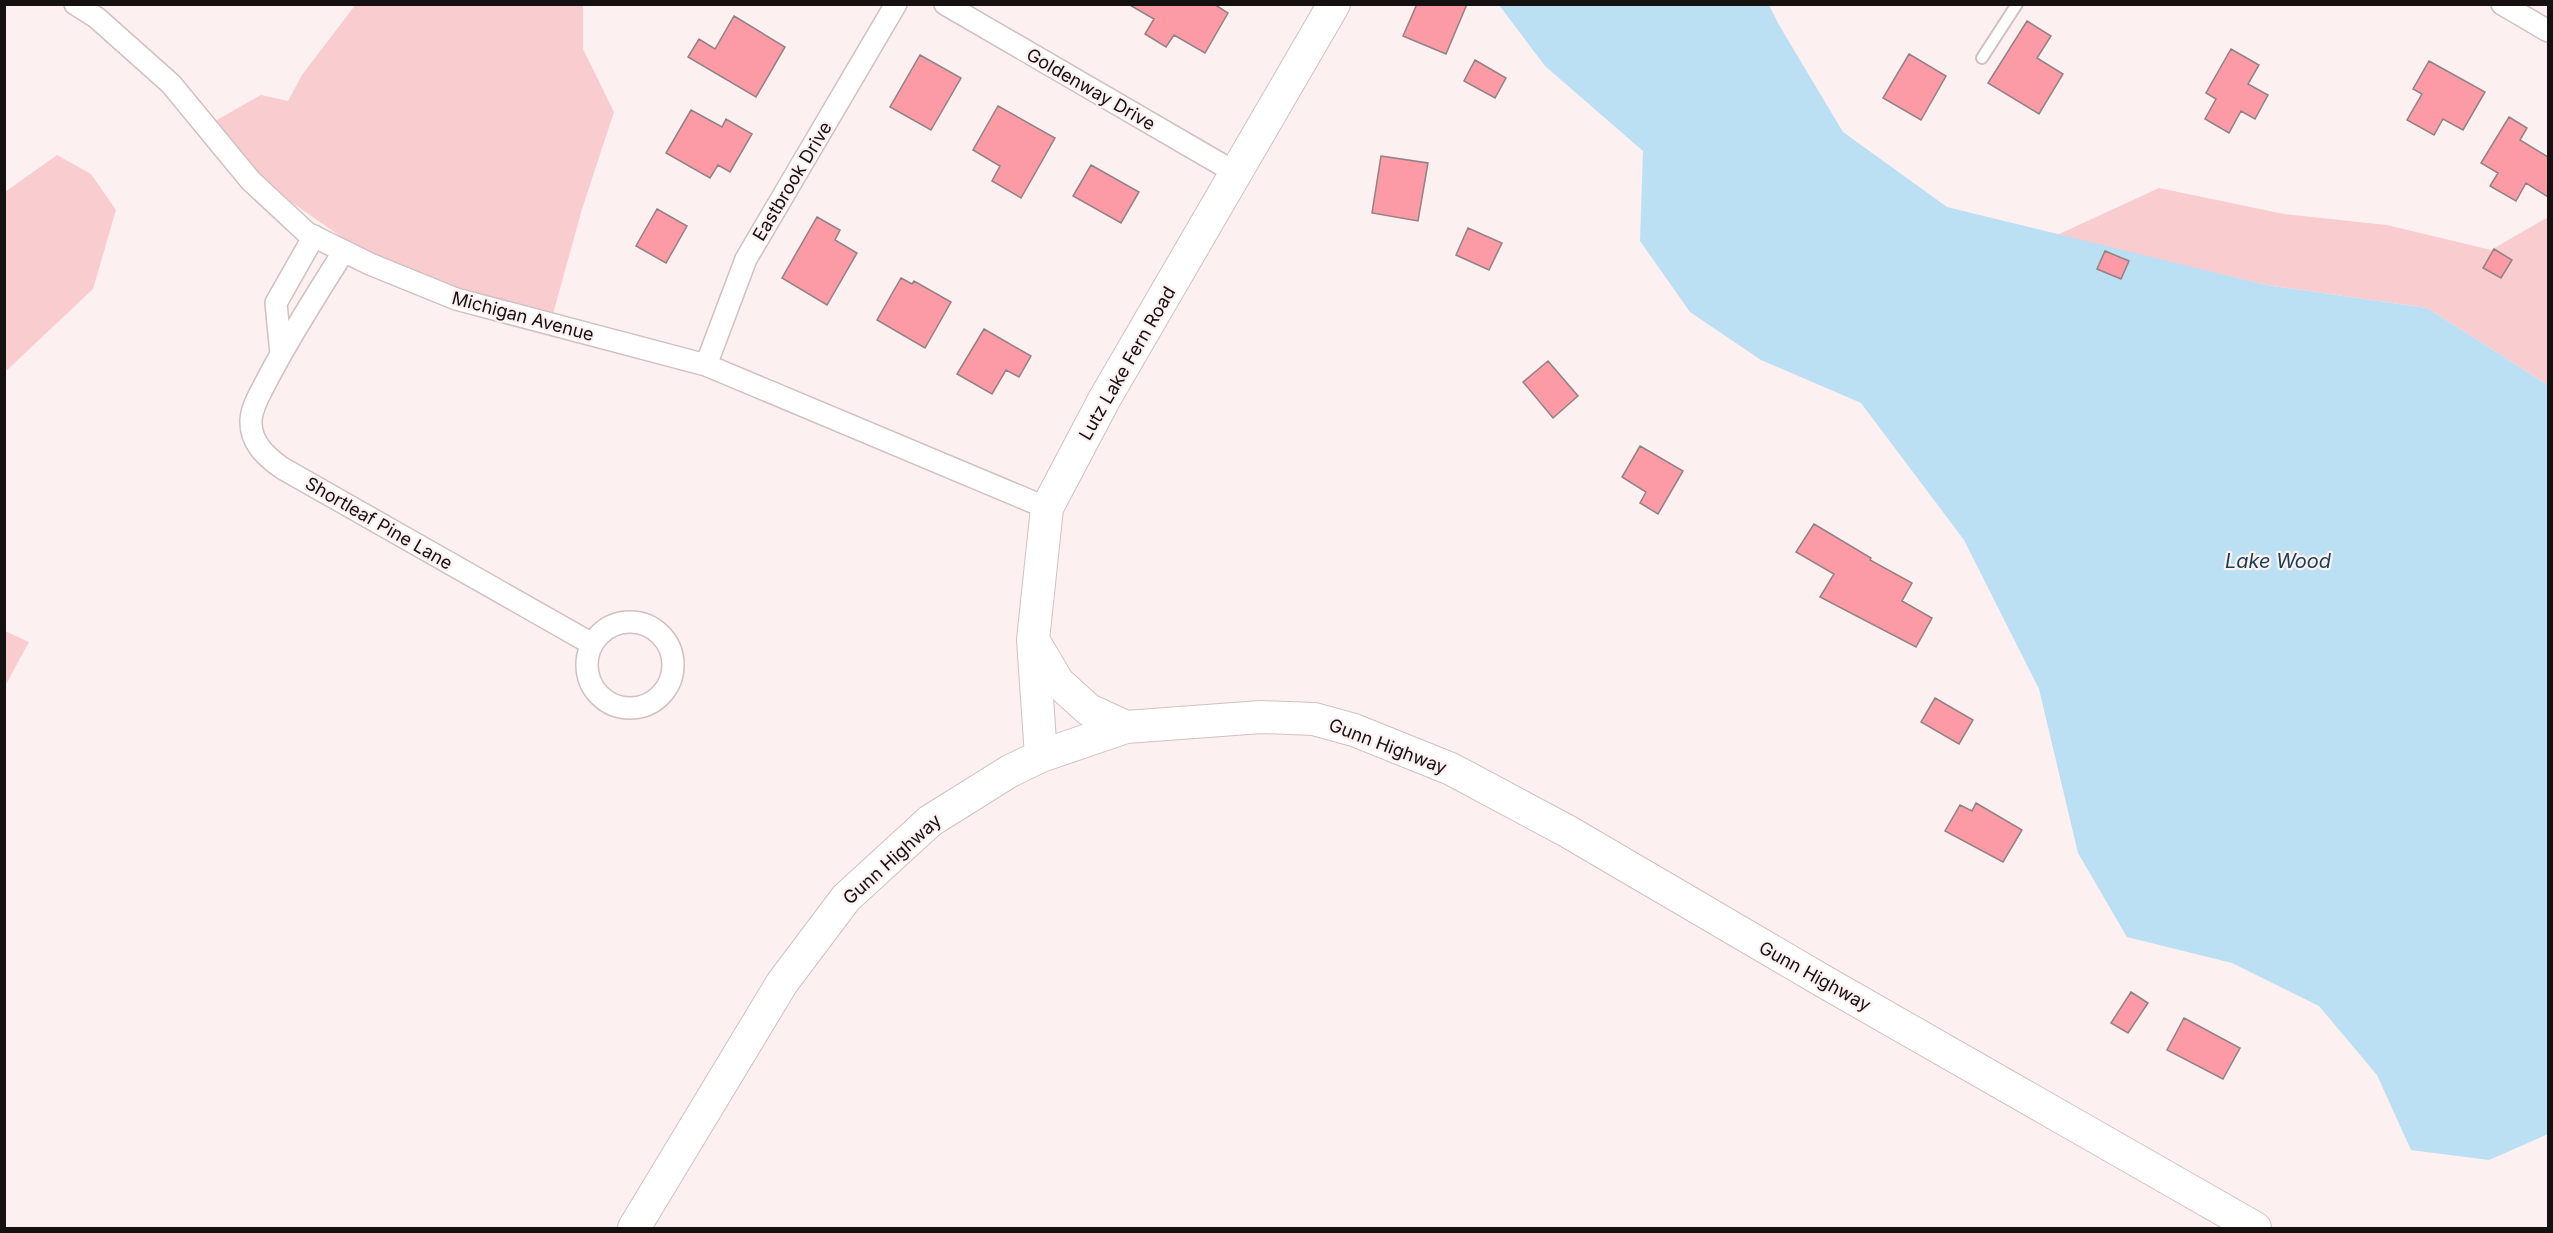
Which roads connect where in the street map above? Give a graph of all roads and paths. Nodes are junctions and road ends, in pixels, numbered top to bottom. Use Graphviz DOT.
graph roads {
  1 [pos="75,4"];
  2 [pos="896,4"];
  3 [pos="945,4"];
  4 [pos="1334,4"];
  5 [pos="2017,4"];
  6 [pos="2502,4"];
  7 [pos="2548,31"];
  8 [pos="1982,58"];
  9 [pos="1236,173"];
  10 [pos="314,236"];
  11 [pos="344,251"];
  12 [pos="281,354"];
  13 [pos="706,365"];
  14 [pos="1047,508"];
  15 [pos="1033,640"];
  16 [pos="592,644"];
  17 [pos="1126,727"];
  18 [pos="1041,756"];
  19 [pos="634,1228"];
  20 [pos="2255,1228"];
  1 -- 10 [label="street, Michigan Avenue"];
  2 -- 13 [label="street, Eastbrook Drive"];
  3 -- 9 [label="street, Goldenway Drive"];
  4 -- 9 [label="main road, Lutz Lake Fern Road"];
  5 -- 8 [label="lane"];
  6 -- 7 [label="street"];
  9 -- 14 [label="main road, Lutz Lake Fern Road"];
  10 -- 11 [label="street, Michigan Avenue"];
  10 -- 12 [label="street"];
  11 -- 12 [label="street, Shortleaf Pine Lane"];
  11 -- 13 [label="street, Michigan Avenue"];
  12 -- 16 [label="street, Shortleaf Pine Lane"];
  13 -- 14 [label="street, Michigan Avenue"];
  14 -- 15 [label="main road, Lutz Lake Fern Road"];
  15 -- 17 [label="main road"];
  15 -- 18 [label="main road, Lutz Lake Fern Road"];
  16 -- 16 [label="street"];
  17 -- 18 [label="main road, Gunn Highway"];
  17 -- 20 [label="main road, Gunn Highway"];
  18 -- 19 [label="main road, Gunn Highway"];
}
